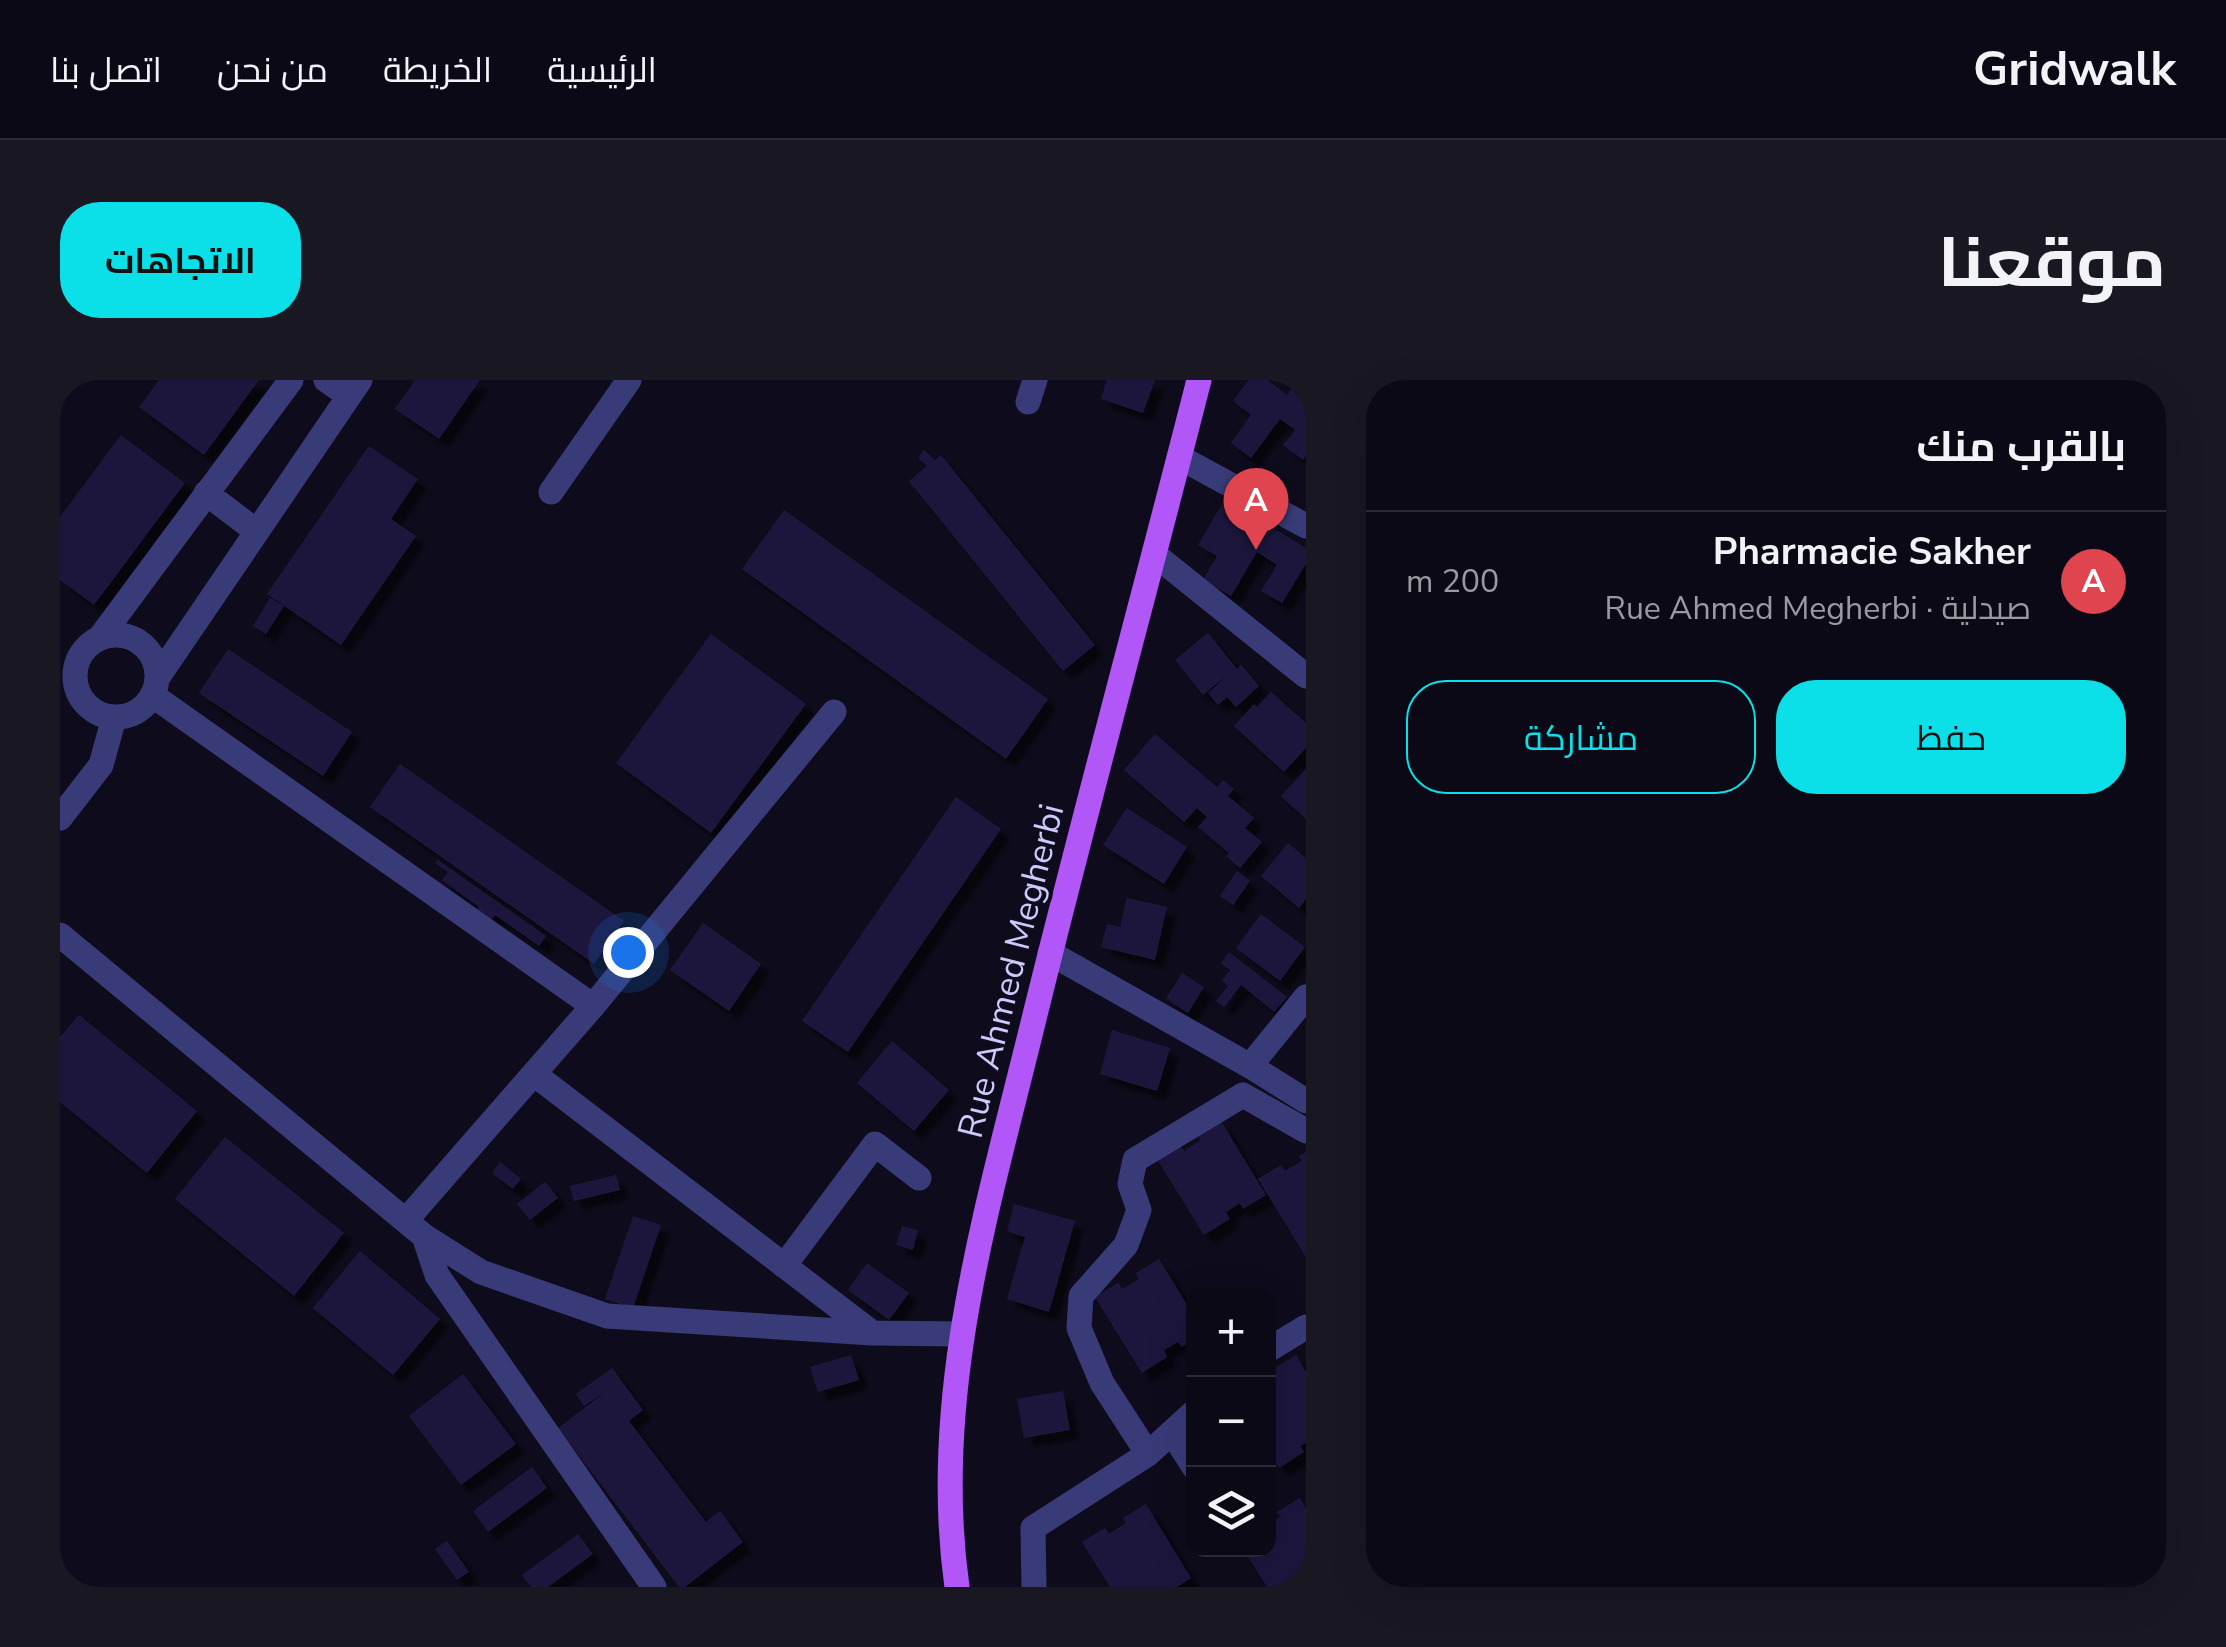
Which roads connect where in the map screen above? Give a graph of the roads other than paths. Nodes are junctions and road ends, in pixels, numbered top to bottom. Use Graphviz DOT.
graph roads {
  1 [pos="291,380"];
  2 [pos="326,380"];
  3 [pos="628,380"];
  4 [pos="1198,380"];
  5 [pos="355,388"];
  6 [pos="1179,457"];
  7 [pos="551,492"];
  8 [pos="206,493"];
  9 [pos="1306,526"];
  10 [pos="256,532"];
  11 [pos="1154,554"];
  12 [pos="98,639"];
  13 [pos="67,656"];
  14 [pos="1306,676"];
  15 [pos="155,686"];
  16 [pos="834,712"];
  17 [pos="114,718"];
  18 [pos="60,818"];
  19 [pos="60,935"];
  20 [pos="1050,954"];
  21 [pos="1306,998"];
  22 [pos="593,1006"];
  23 [pos="1250,1066"];
  24 [pos="534,1074"];
  25 [pos="1306,1101"];
  26 [pos="1306,1130"];
  27 [pos="918,1178"];
  28 [pos="415,1227"];
  29 [pos="784,1266"];
  30 [pos="1305,1328"];
  31 [pos="872,1333"];
  32 [pos="961,1334"];
  33 [pos="1276,1345"];
  34 [pos="1186,1420"];
  35 [pos="1173,1434"];
  36 [pos="1148,1454"];
  37 [pos="1186,1454"];
  38 [pos="654,1587"];
  39 [pos="958,1587"];
  40 [pos="1034,1587"];
  1 -- 8 [label="street"];
  2 -- 5 [label="street"];
  3 -- 7 [label="street"];
  4 -- 6 [label="main road, Rue Ahmed Megherbi"];
  5 -- 10 [label="street"];
  6 -- 9 [label="street"];
  6 -- 11 [label="main road, Rue Ahmed Megherbi"];
  8 -- 10 [label="street"];
  8 -- 12 [label="street"];
  10 -- 15 [label="street"];
  11 -- 14 [label="street"];
  11 -- 20 [label="main road, Rue Ahmed Megherbi"];
  12 -- 13 [label="street"];
  12 -- 15 [label="street"];
  13 -- 17 [label="street"];
  15 -- 17 [label="street"];
  15 -- 22 [label="street"];
  16 -- 22 [label="street"];
  17 -- 18 [label="street"];
  19 -- 28 [label="street"];
  20 -- 23 [label="street"];
  20 -- 32 [label="main road, Rue Ahmed Megherbi"];
  21 -- 23 [label="street"];
  22 -- 24 [label="street"];
  23 -- 25 [label="street"];
  24 -- 28 [label="street"];
  24 -- 29 [label="street"];
  26 -- 36 [label="street"];
  27 -- 29 [label="street"];
  28 -- 31 [label="street"];
  28 -- 38 [label="street"];
  29 -- 31 [label="street"];
  30 -- 33 [label="street"];
  31 -- 32 [label="street"];
  32 -- 39 [label="main road, Rue Ahmed Megherbi"];
  34 -- 35 [label="street"];
  35 -- 36 [label="street"];
  35 -- 37 [label="street"];
  36 -- 40 [label="street"];
}
